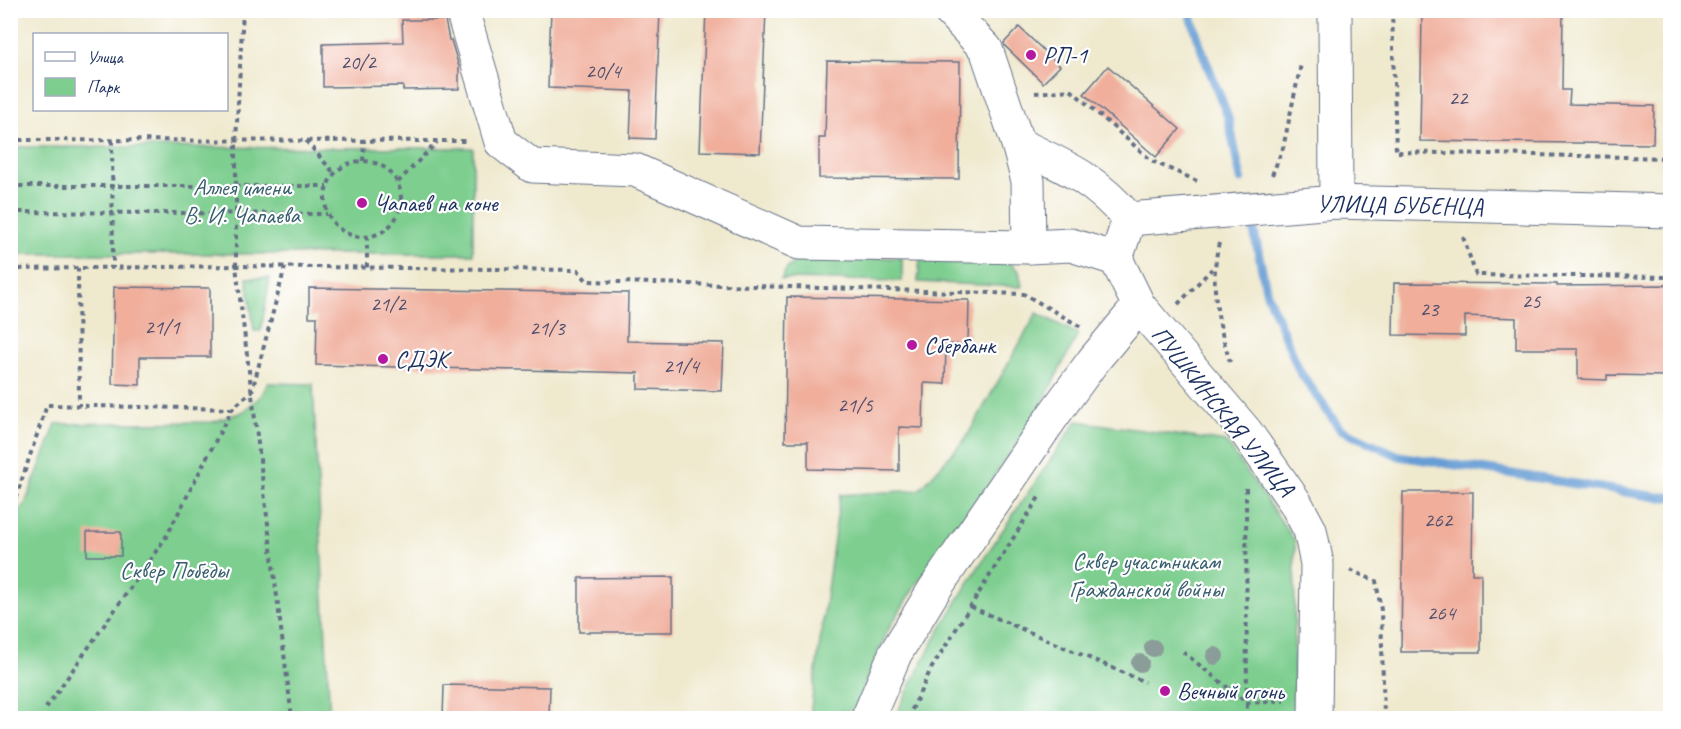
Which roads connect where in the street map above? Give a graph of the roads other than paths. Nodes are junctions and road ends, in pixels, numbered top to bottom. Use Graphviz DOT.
graph roads {
  1 [pos="462,10"];
  2 [pos="949,10"];
  3 [pos="977,10"];
  4 [pos="1335,10"];
  5 [pos="986,49"];
  6 [pos="1018,144"];
  7 [pos="1336,202"];
  8 [pos="1671,211"];
  9 [pos="1129,219"];
  10 [pos="1029,247"];
  11 [pos="1116,259"];
  12 [pos="1139,306"];
  13 [pos="1315,709"];
  14 [pos="868,718"];
  1 -- 10 [label="street"];
  2 -- 5 [label="street"];
  3 -- 5 [label="street"];
  4 -- 7 [label="street"];
  5 -- 6 [label="street"];
  6 -- 9 [label="street"];
  6 -- 10 [label="street"];
  7 -- 8 [label="street, УЛИЦА БУБЕНЦА"];
  7 -- 9 [label="street, УЛИЦА БУБЕНЦА"];
  9 -- 11 [label="street"];
  10 -- 11 [label="street"];
  11 -- 12 [label="street, ПУШКИНСКАЯ УЛИЦА"];
  12 -- 13 [label="street, ПУШКИНСКАЯ УЛИЦА"];
  12 -- 14 [label="street"];
}
